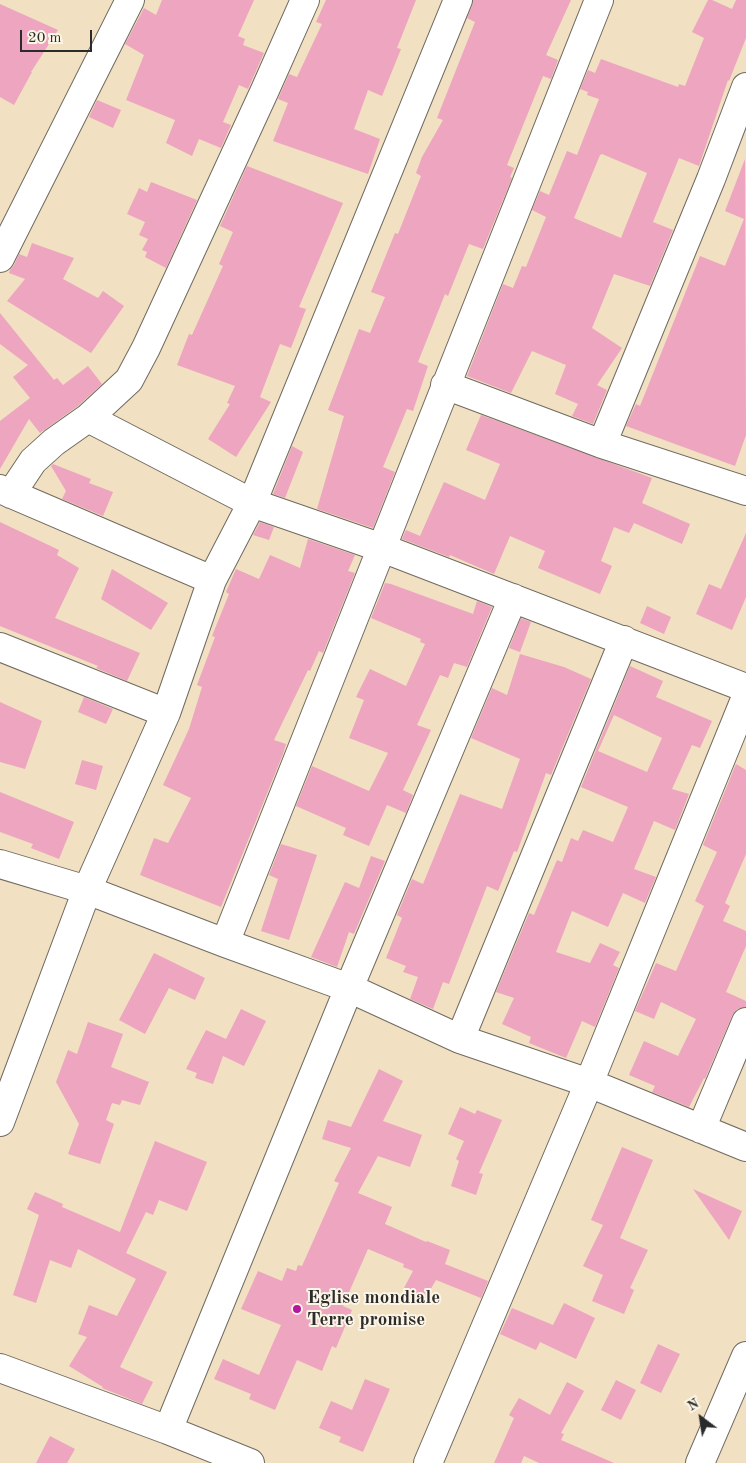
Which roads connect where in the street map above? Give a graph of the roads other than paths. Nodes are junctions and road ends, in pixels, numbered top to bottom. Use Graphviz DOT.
graph roads {
  1 [pos="130,0"];
  2 [pos="305,0"];
  3 [pos="458,0"];
  4 [pos="599,0"];
  5 [pos="746,87"];
  6 [pos="0,258"];
  7 [pos="445,385"];
  8 [pos="88,418"];
  9 [pos="602,444"];
  10 [pos="746,491"];
  11 [pos="6,492"];
  12 [pos="252,503"];
  13 [pos="382,548"];
  14 [pos="212,580"];
  15 [pos="513,598"];
  16 [pos="624,640"];
  17 [pos="0,646"];
  18 [pos="746,688"];
  19 [pos="746,697"];
  20 [pos="166,713"];
  21 [pos="0,864"];
  22 [pos="87,890"];
  23 [pos="225,943"];
  24 [pos="349,988"];
  25 [pos="746,1022"];
  26 [pos="460,1039"];
  27 [pos="589,1083"];
  28 [pos="0,1122"];
  29 [pos="701,1129"];
  30 [pos="746,1147"];
  31 [pos="746,1356"];
  32 [pos="0,1368"];
  33 [pos="168,1430"];
  34 [pos="250,1463"];
  35 [pos="428,1463"];
  36 [pos="700,1463"];
  1 -- 6 [label="street"];
  2 -- 8 [label="street"];
  3 -- 12 [label="street"];
  4 -- 7 [label="street"];
  5 -- 9 [label="street"];
  7 -- 9 [label="street"];
  7 -- 13 [label="street"];
  8 -- 11 [label="street"];
  8 -- 12 [label="street"];
  9 -- 10 [label="street"];
  11 -- 14 [label="street"];
  12 -- 13 [label="street"];
  12 -- 14 [label="street"];
  13 -- 15 [label="street"];
  13 -- 23 [label="street"];
  14 -- 20 [label="street"];
  15 -- 16 [label="street"];
  15 -- 24 [label="street"];
  16 -- 18 [label="street"];
  16 -- 26 [label="street"];
  17 -- 20 [label="street"];
  19 -- 27 [label="street"];
  20 -- 22 [label="street"];
  21 -- 22 [label="street"];
  22 -- 23 [label="street"];
  22 -- 28 [label="street"];
  23 -- 24 [label="street"];
  24 -- 26 [label="street"];
  24 -- 33 [label="street"];
  25 -- 29 [label="street"];
  26 -- 27 [label="street"];
  27 -- 29 [label="street"];
  27 -- 35 [label="street"];
  29 -- 30 [label="street"];
  31 -- 36 [label="street"];
  32 -- 33 [label="street"];
  33 -- 34 [label="street"];
}
